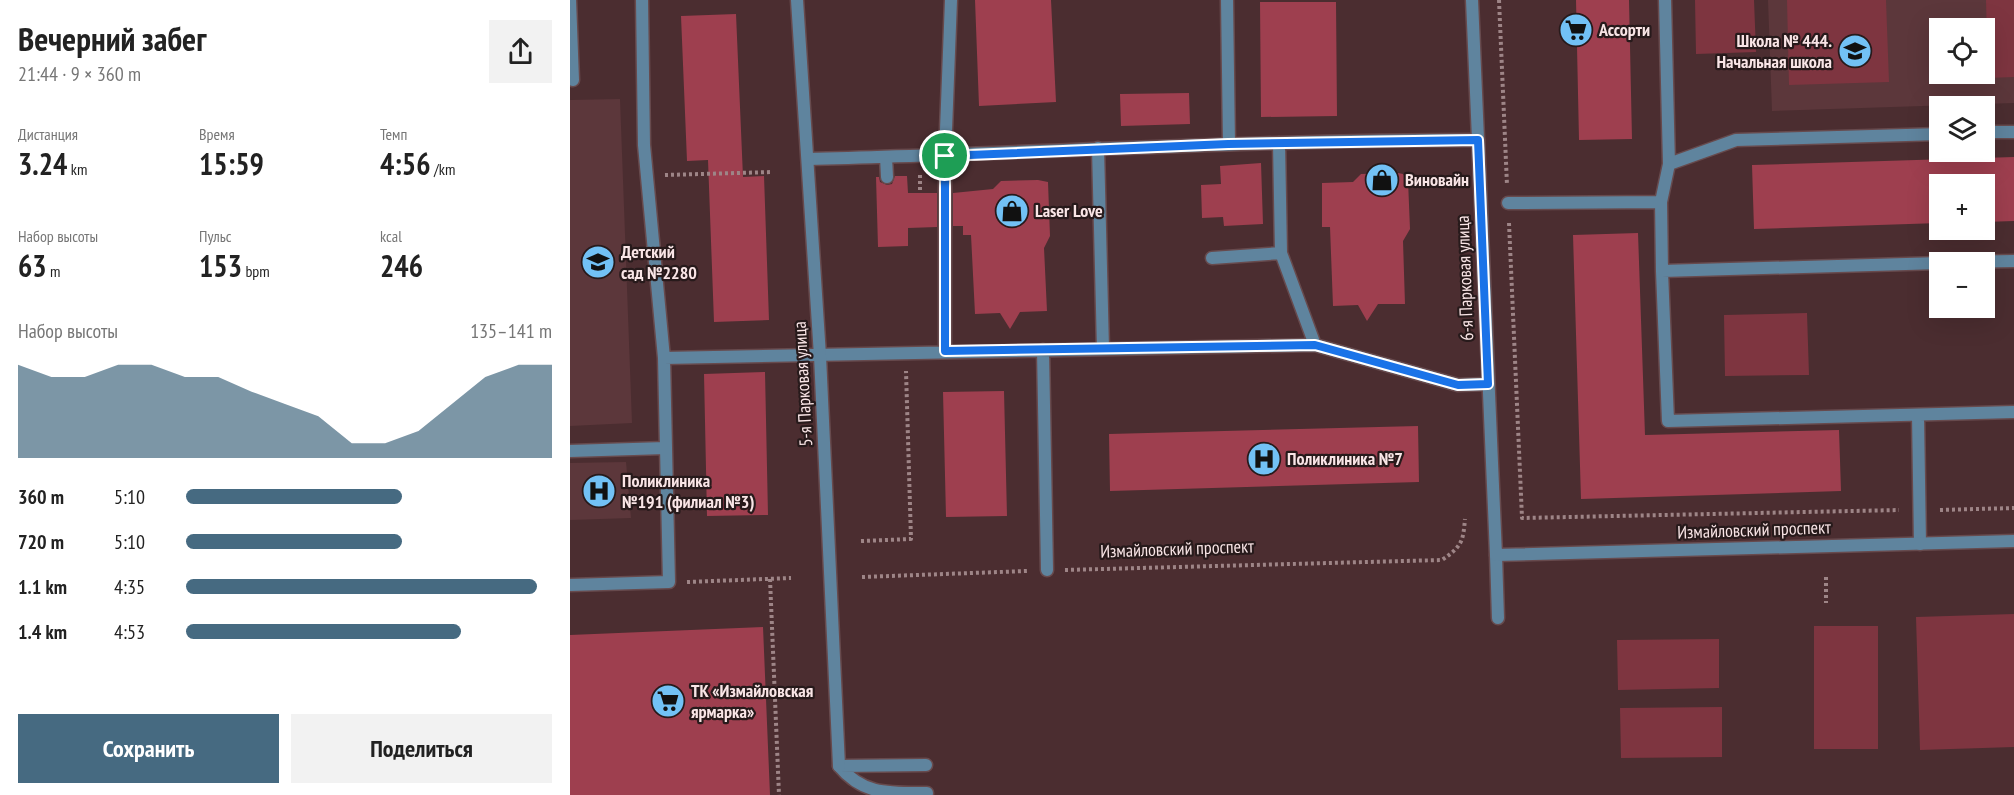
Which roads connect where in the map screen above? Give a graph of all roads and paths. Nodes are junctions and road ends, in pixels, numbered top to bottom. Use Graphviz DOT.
graph roads {
  1 [pos="570,0"];
  2 [pos="642,0"];
  3 [pos="797,0"];
  4 [pos="951,0"];
  5 [pos="1227,0"];
  6 [pos="1472,0"];
  7 [pos="1499,0"];
  8 [pos="1665,0"];
  9 [pos="573,80"];
  10 [pos="1995,132"];
  11 [pos="2014,132"];
  12 [pos="1929,134"];
  13 [pos="1478,140"];
  14 [pos="1279,143"];
  15 [pos="1228,144"];
  16 [pos="1098,148"];
  17 [pos="945,156"];
  18 [pos="886,157"];
  19 [pos="808,159"];
  20 [pos="1669,164"];
  21 [pos="772,172"];
  22 [pos="647,176"];
  23 [pos="887,177"];
  24 [pos="1661,202"];
  25 [pos="1508,203"];
  26 [pos="1281,253"];
  27 [pos="1212,258"];
  28 [pos="1995,261"];
  29 [pos="2014,261"];
  30 [pos="1929,263"];
  31 [pos="1662,271"];
  32 [pos="1315,345"];
  33 [pos="1103,349"];
  34 [pos="1043,350"];
  35 [pos="945,351"];
  36 [pos="906,353"];
  37 [pos="820,356"];
  38 [pos="664,358"];
  39 [pos="1488,384"];
  40 [pos="2014,412"];
  41 [pos="1918,415"];
  42 [pos="665,448"];
  43 [pos="570,451"];
  44 [pos="2014,508"];
  45 [pos="1920,510"];
  46 [pos="1465,519"];
  47 [pos="861,541"];
  48 [pos="2014,541"];
  49 [pos="1920,544"];
  50 [pos="1496,555"];
  51 [pos="1047,570"];
  52 [pos="862,577"];
  53 [pos="1827,577"];
  54 [pos="791,578"];
  55 [pos="770,579"];
  56 [pos="669,582"];
  57 [pos="570,585"];
  58 [pos="1827,603"];
  59 [pos="1498,618"];
  60 [pos="926,765"];
  61 [pos="839,766"];
  62 [pos="927,794"];
  63 [pos="779,795"];
  1 -- 9 [label="street"];
  2 -- 22 [label="street"];
  3 -- 19 [label="street, 5-я Парковая улица"];
  4 -- 17 [label="street"];
  5 -- 15 [label="street"];
  6 -- 13 [label="street, 6-я Парковая улица"];
  7 -- 25 [label="path"];
  8 -- 20 [label="street"];
  10 -- 11 [label="street"];
  12 -- 20 [label="street"];
  13 -- 14 [label="street"];
  13 -- 39 [label="street, 6-я Парковая улица"];
  14 -- 15 [label="street"];
  14 -- 26 [label="street"];
  15 -- 16 [label="street"];
  16 -- 17 [label="street"];
  16 -- 33 [label="street"];
  17 -- 18 [label="street"];
  17 -- 35 [label="street"];
  18 -- 19 [label="street"];
  18 -- 23 [label="street"];
  19 -- 37 [label="street, 5-я Парковая улица"];
  20 -- 24 [label="street"];
  21 -- 22 [label="path"];
  22 -- 38 [label="street"];
  24 -- 25 [label="street"];
  24 -- 31 [label="street"];
  25 -- 45 [label="path"];
  26 -- 27 [label="street"];
  26 -- 32 [label="street"];
  28 -- 29 [label="street"];
  30 -- 31 [label="street"];
  31 -- 41 [label="street"];
  32 -- 33 [label="street"];
  32 -- 39 [label="street"];
  33 -- 34 [label="street"];
  34 -- 35 [label="street"];
  34 -- 51 [label="street"];
  35 -- 36 [label="street"];
  36 -- 37 [label="street"];
  36 -- 47 [label="path"];
  37 -- 38 [label="street"];
  37 -- 61 [label="street, 5-я Парковая улица"];
  38 -- 42 [label="street"];
  39 -- 50 [label="street, 6-я Парковая улица"];
  40 -- 41 [label="street"];
  41 -- 45 [label="street"];
  42 -- 43 [label="street"];
  42 -- 56 [label="street"];
  44 -- 45 [label="path"];
  45 -- 49 [label="street"];
  46 -- 51 [label="path, Измайловский проспект"];
  48 -- 49 [label="street, Измайловский проспект"];
  49 -- 50 [label="street, Измайловский проспект"];
  50 -- 59 [label="street, 6-я Парковая улица"];
  51 -- 52 [label="path, Измайловский проспект"];
  53 -- 58 [label="path"];
  54 -- 55 [label="path"];
  55 -- 56 [label="path"];
  55 -- 63 [label="path"];
  56 -- 57 [label="street"];
  60 -- 61 [label="street"];
  61 -- 62 [label="street"];
}
